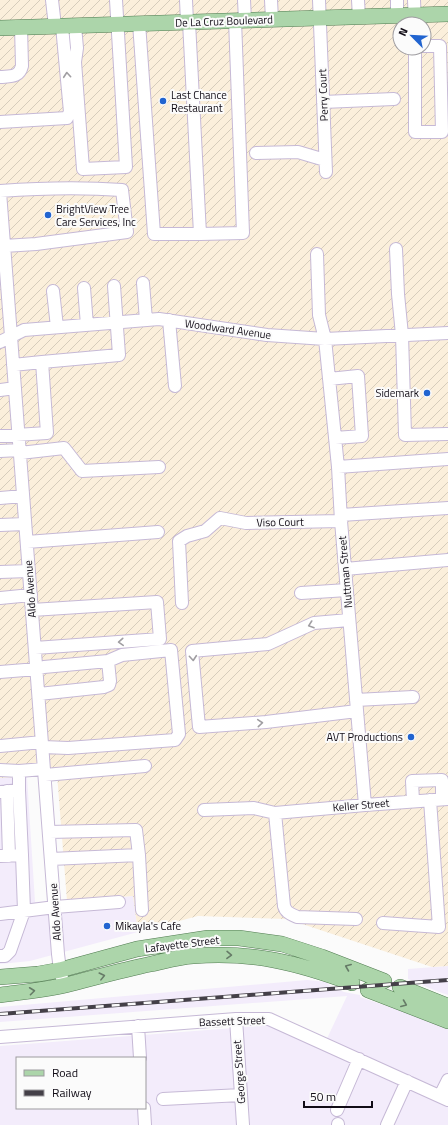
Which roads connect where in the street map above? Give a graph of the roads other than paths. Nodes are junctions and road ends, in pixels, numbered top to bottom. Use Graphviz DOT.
graph roads {
  1 [pos="52,0"];
  2 [pos="116,0"];
  3 [pos="186,0"];
  4 [pos="244,0"];
  5 [pos="271,0"];
  6 [pos="319,0"];
  7 [pos="358,0"];
  8 [pos="396,0"];
  9 [pos="414,0"];
  10 [pos="448,14"];
  11 [pos="392,16"];
  12 [pos="397,16"];
  13 [pos="415,16"];
  14 [pos="358,17"];
  15 [pos="432,17"];
  16 [pos="320,18"];
  17 [pos="272,19"];
  18 [pos="240,20"];
  19 [pos="188,22"];
  20 [pos="118,24"];
  21 [pos="139,24"];
  22 [pos="64,26"];
  23 [pos="21,27"];
  24 [pos="0,28"];
  25 [pos="432,46"];
  26 [pos="415,56"];
  27 [pos="0,77"];
  28 [pos="394,99"];
  29 [pos="323,102"];
  30 [pos="0,122"];
  31 [pos="256,153"];
  32 [pos="0,191"];
  33 [pos="200,234"];
  34 [pos="4,246"];
  35 [pos="396,249"];
  36 [pos="317,254"];
  37 [pos="3,268"];
  38 [pos="143,283"];
  39 [pos="114,286"];
  40 [pos="84,288"];
  41 [pos="54,291"];
  42 [pos="146,320"];
  43 [pos="169,320"];
  44 [pos="5,322"];
  45 [pos="116,322"];
  46 [pos="87,325"];
  47 [pos="57,327"];
  48 [pos="448,333"];
  49 [pos="402,335"];
  50 [pos="11,337"];
  51 [pos="325,339"];
  52 [pos="0,342"];
  53 [pos="42,362"];
  54 [pos="13,365"];
  55 [pos="329,379"];
  56 [pos="175,386"];
  57 [pos="15,388"];
  58 [pos="0,390"];
  59 [pos="447,434"];
  60 [pos="18,435"];
  61 [pos="0,436"];
  62 [pos="335,438"];
  63 [pos="0,451"];
  64 [pos="20,452"];
  65 [pos="448,459"];
  66 [pos="338,466"];
  67 [pos="159,467"];
  68 [pos="23,496"];
  69 [pos="0,498"];
  70 [pos="448,508"];
  71 [pos="341,518"];
  72 [pos="26,524"];
  73 [pos="0,525"];
  74 [pos="158,532"];
  75 [pos="27,542"];
  76 [pos="448,560"];
  77 [pos="345,570"];
  78 [pos="29,571"];
  79 [pos="0,572"];
  80 [pos="347,590"];
  81 [pos="301,593"];
  82 [pos="31,595"];
  83 [pos="0,598"];
  84 [pos="182,603"];
  85 [pos="32,610"];
  86 [pos="349,620"];
  87 [pos="35,648"];
  88 [pos="108,661"];
  89 [pos="37,669"];
  90 [pos="0,672"];
  91 [pos="39,694"];
  92 [pos="413,697"];
  93 [pos="356,706"];
  94 [pos="42,745"];
  95 [pos="0,746"];
  96 [pos="145,766"];
  97 [pos="0,770"];
  98 [pos="19,771"];
  99 [pos="44,772"];
  100 [pos="9,791"];
  101 [pos="440,799"];
  102 [pos="413,801"];
  103 [pos="365,805"];
  104 [pos="204,810"];
  105 [pos="275,813"];
  106 [pos="49,832"];
  107 [pos="22,855"];
  108 [pos="139,855"];
  109 [pos="5,856"];
  110 [pos="52,859"];
  111 [pos="119,902"];
  112 [pos="55,907"];
  113 [pos="142,910"];
  114 [pos="24,911"];
  115 [pos="0,914"];
  116 [pos="356,919"];
  117 [pos="383,923"];
  118 [pos="0,956"];
  119 [pos="60,970"];
  120 [pos="0,977"];
  121 [pos="384,981"];
  122 [pos="352,983"];
  123 [pos="64,986"];
  124 [pos="400,987"];
  125 [pos="368,990"];
  126 [pos="0,995"];
  127 [pos="448,1006"];
  128 [pos="236,1019"];
  129 [pos="448,1021"];
  130 [pos="138,1026"];
  131 [pos="0,1037"];
  132 [pos="140,1057"];
  133 [pos="359,1060"];
  134 [pos="448,1080"];
  135 [pos="406,1081"];
  136 [pos="241,1095"];
  137 [pos="444,1098"];
  138 [pos="163,1099"];
  139 [pos="144,1109"];
  140 [pos="337,1110"];
  141 [pos="145,1125"];
  142 [pos="243,1125"];
  143 [pos="387,1125"];
  1 -- 22 [label="street"];
  2 -- 20 [label="street"];
  3 -- 19 [label="street"];
  4 -- 18 [label="street"];
  5 -- 17 [label="street"];
  6 -- 16 [label="street, Perry Court"];
  7 -- 14 [label="street"];
  8 -- 12 [label="street"];
  9 -- 13 [label="street"];
  10 -- 15 [label="main road, De La Cruz Boulevard"];
  11 -- 14 [label="main road, De La Cruz Boulevard"];
  14 -- 16 [label="main road, De La Cruz Boulevard"];
  16 -- 17 [label="main road, De La Cruz Boulevard"];
  16 -- 29 [label="street, Perry Court"];
  17 -- 18 [label="main road, De La Cruz Boulevard"];
  18 -- 19 [label="main road, De La Cruz Boulevard"];
  18 -- 33 [label="street"];
  19 -- 21 [label="main road, De La Cruz Boulevard"];
  19 -- 33 [label="street"];
  20 -- 21 [label="main road, De La Cruz Boulevard"];
  20 -- 22 [label="main road, De La Cruz Boulevard"];
  20 -- 22 [label="street"];
  21 -- 33 [label="street"];
  22 -- 23 [label="main road, De La Cruz Boulevard"];
  30 -- 22 [label="street, one-way"];
  23 -- 24 [label="main road, De La Cruz Boulevard"];
  23 -- 27 [label="street"];
  25 -- 26 [label="street"];
  28 -- 29 [label="street"];
  29 -- 31 [label="street, Perry Court"];
  32 -- 34 [label="street, Aldo Avenue"];
  32 -- 34 [label="street"];
  34 -- 37 [label="street, Aldo Avenue"];
  35 -- 49 [label="street"];
  36 -- 51 [label="street, Nuttman Street"];
  37 -- 44 [label="street, Aldo Avenue"];
  38 -- 42 [label="street"];
  39 -- 45 [label="street"];
  40 -- 46 [label="street"];
  41 -- 47 [label="street"];
  42 -- 43 [label="street, Woodward Avenue"];
  42 -- 45 [label="street, Woodward Avenue"];
  43 -- 51 [label="street, Woodward Avenue"];
  43 -- 56 [label="street"];
  44 -- 50 [label="street, Aldo Avenue"];
  45 -- 46 [label="street, Woodward Avenue"];
  45 -- 53 [label="street"];
  46 -- 47 [label="street, Woodward Avenue"];
  47 -- 50 [label="street, Woodward Avenue"];
  48 -- 49 [label="street, Woodward Avenue"];
  49 -- 51 [label="street, Woodward Avenue"];
  49 -- 59 [label="street"];
  50 -- 52 [label="street, Woodward Avenue"];
  50 -- 54 [label="street, Aldo Avenue"];
  51 -- 55 [label="street, Nuttman Street"];
  53 -- 54 [label="street"];
  53 -- 60 [label="street"];
  54 -- 57 [label="street, Aldo Avenue"];
  55 -- 62 [label="street, Nuttman Street"];
  55 -- 62 [label="street"];
  57 -- 58 [label="street"];
  57 -- 60 [label="street, Aldo Avenue"];
  60 -- 61 [label="street"];
  60 -- 64 [label="street, Aldo Avenue"];
  62 -- 66 [label="street, Nuttman Street"];
  63 -- 64 [label="street"];
  64 -- 67 [label="street"];
  64 -- 68 [label="street, Aldo Avenue"];
  65 -- 66 [label="street"];
  66 -- 71 [label="street, Nuttman Street"];
  68 -- 69 [label="street"];
  68 -- 72 [label="street, Aldo Avenue"];
  70 -- 71 [label="street, Viso Court"];
  71 -- 77 [label="street, Nuttman Street"];
  71 -- 84 [label="street, Viso Court"];
  72 -- 73 [label="street"];
  72 -- 75 [label="street, Aldo Avenue"];
  74 -- 75 [label="street"];
  75 -- 78 [label="street, Aldo Avenue"];
  76 -- 77 [label="street"];
  77 -- 80 [label="street, Nuttman Street"];
  78 -- 79 [label="street"];
  78 -- 82 [label="street, Aldo Avenue"];
  80 -- 81 [label="street"];
  80 -- 86 [label="street, Nuttman Street"];
  82 -- 83 [label="street"];
  82 -- 85 [label="street, Aldo Avenue"];
  85 -- 87 [label="street, Aldo Avenue"];
  85 -- 87 [label="street, one-way"];
  86 -- 93 [label="street, Nuttman Street"];
  86 -- 93 [label="street, one-way"];
  87 -- 89 [label="street, Aldo Avenue"];
  88 -- 89 [label="street"];
  88 -- 91 [label="street"];
  88 -- 94 [label="street"];
  89 -- 90 [label="street"];
  89 -- 91 [label="street, Aldo Avenue"];
  91 -- 94 [label="street, Aldo Avenue"];
  92 -- 93 [label="street"];
  93 -- 103 [label="street, Nuttman Street"];
  94 -- 95 [label="street"];
  94 -- 99 [label="street, Aldo Avenue"];
  96 -- 99 [label="street"];
  97 -- 98 [label="street"];
  98 -- 99 [label="street"];
  98 -- 100 [label="street"];
  99 -- 106 [label="street, Aldo Avenue"];
  100 -- 107 [label="street"];
  100 -- 109 [label="street"];
  101 -- 102 [label="street, Keller Street"];
  101 -- 102 [label="street"];
  101 -- 117 [label="street"];
  102 -- 103 [label="street, Keller Street"];
  103 -- 105 [label="street, Keller Street"];
  104 -- 105 [label="street, Keller Street"];
  105 -- 116 [label="street"];
  106 -- 108 [label="street"];
  106 -- 110 [label="street, Aldo Avenue"];
  107 -- 109 [label="street"];
  107 -- 114 [label="street"];
  108 -- 110 [label="street"];
  108 -- 113 [label="street"];
  110 -- 112 [label="street, Aldo Avenue"];
  111 -- 112 [label="street"];
  112 -- 114 [label="street"];
  112 -- 119 [label="street, Aldo Avenue"];
  114 -- 115 [label="street"];
  114 -- 118 [label="street"];
  119 -- 120 [label="main road, Lafayette Street"];
  121 -- 119 [label="main road, Lafayette Street, one-way"];
  119 -- 123 [label="street, Aldo Avenue"];
  123 -- 122 [label="main road, Lafayette Street, one-way"];
  126 -- 123 [label="main road, Lafayette Street, one-way"];
  124 -- 127 [label="main road"];
  125 -- 129 [label="main road, one-way"];
  128 -- 130 [label="street, Bassett Street"];
  128 -- 133 [label="street, Bassett Street"];
  128 -- 136 [label="street, George Street"];
  130 -- 131 [label="street, Bassett Street"];
  130 -- 132 [label="street"];
  133 -- 135 [label="street, Bassett Street"];
  133 -- 140 [label="street"];
  134 -- 137 [label="street"];
  135 -- 137 [label="street, Bassett Street"];
  135 -- 143 [label="street"];
  136 -- 138 [label="street"];
  136 -- 142 [label="street, George Street"];
  139 -- 141 [label="street"];
}
